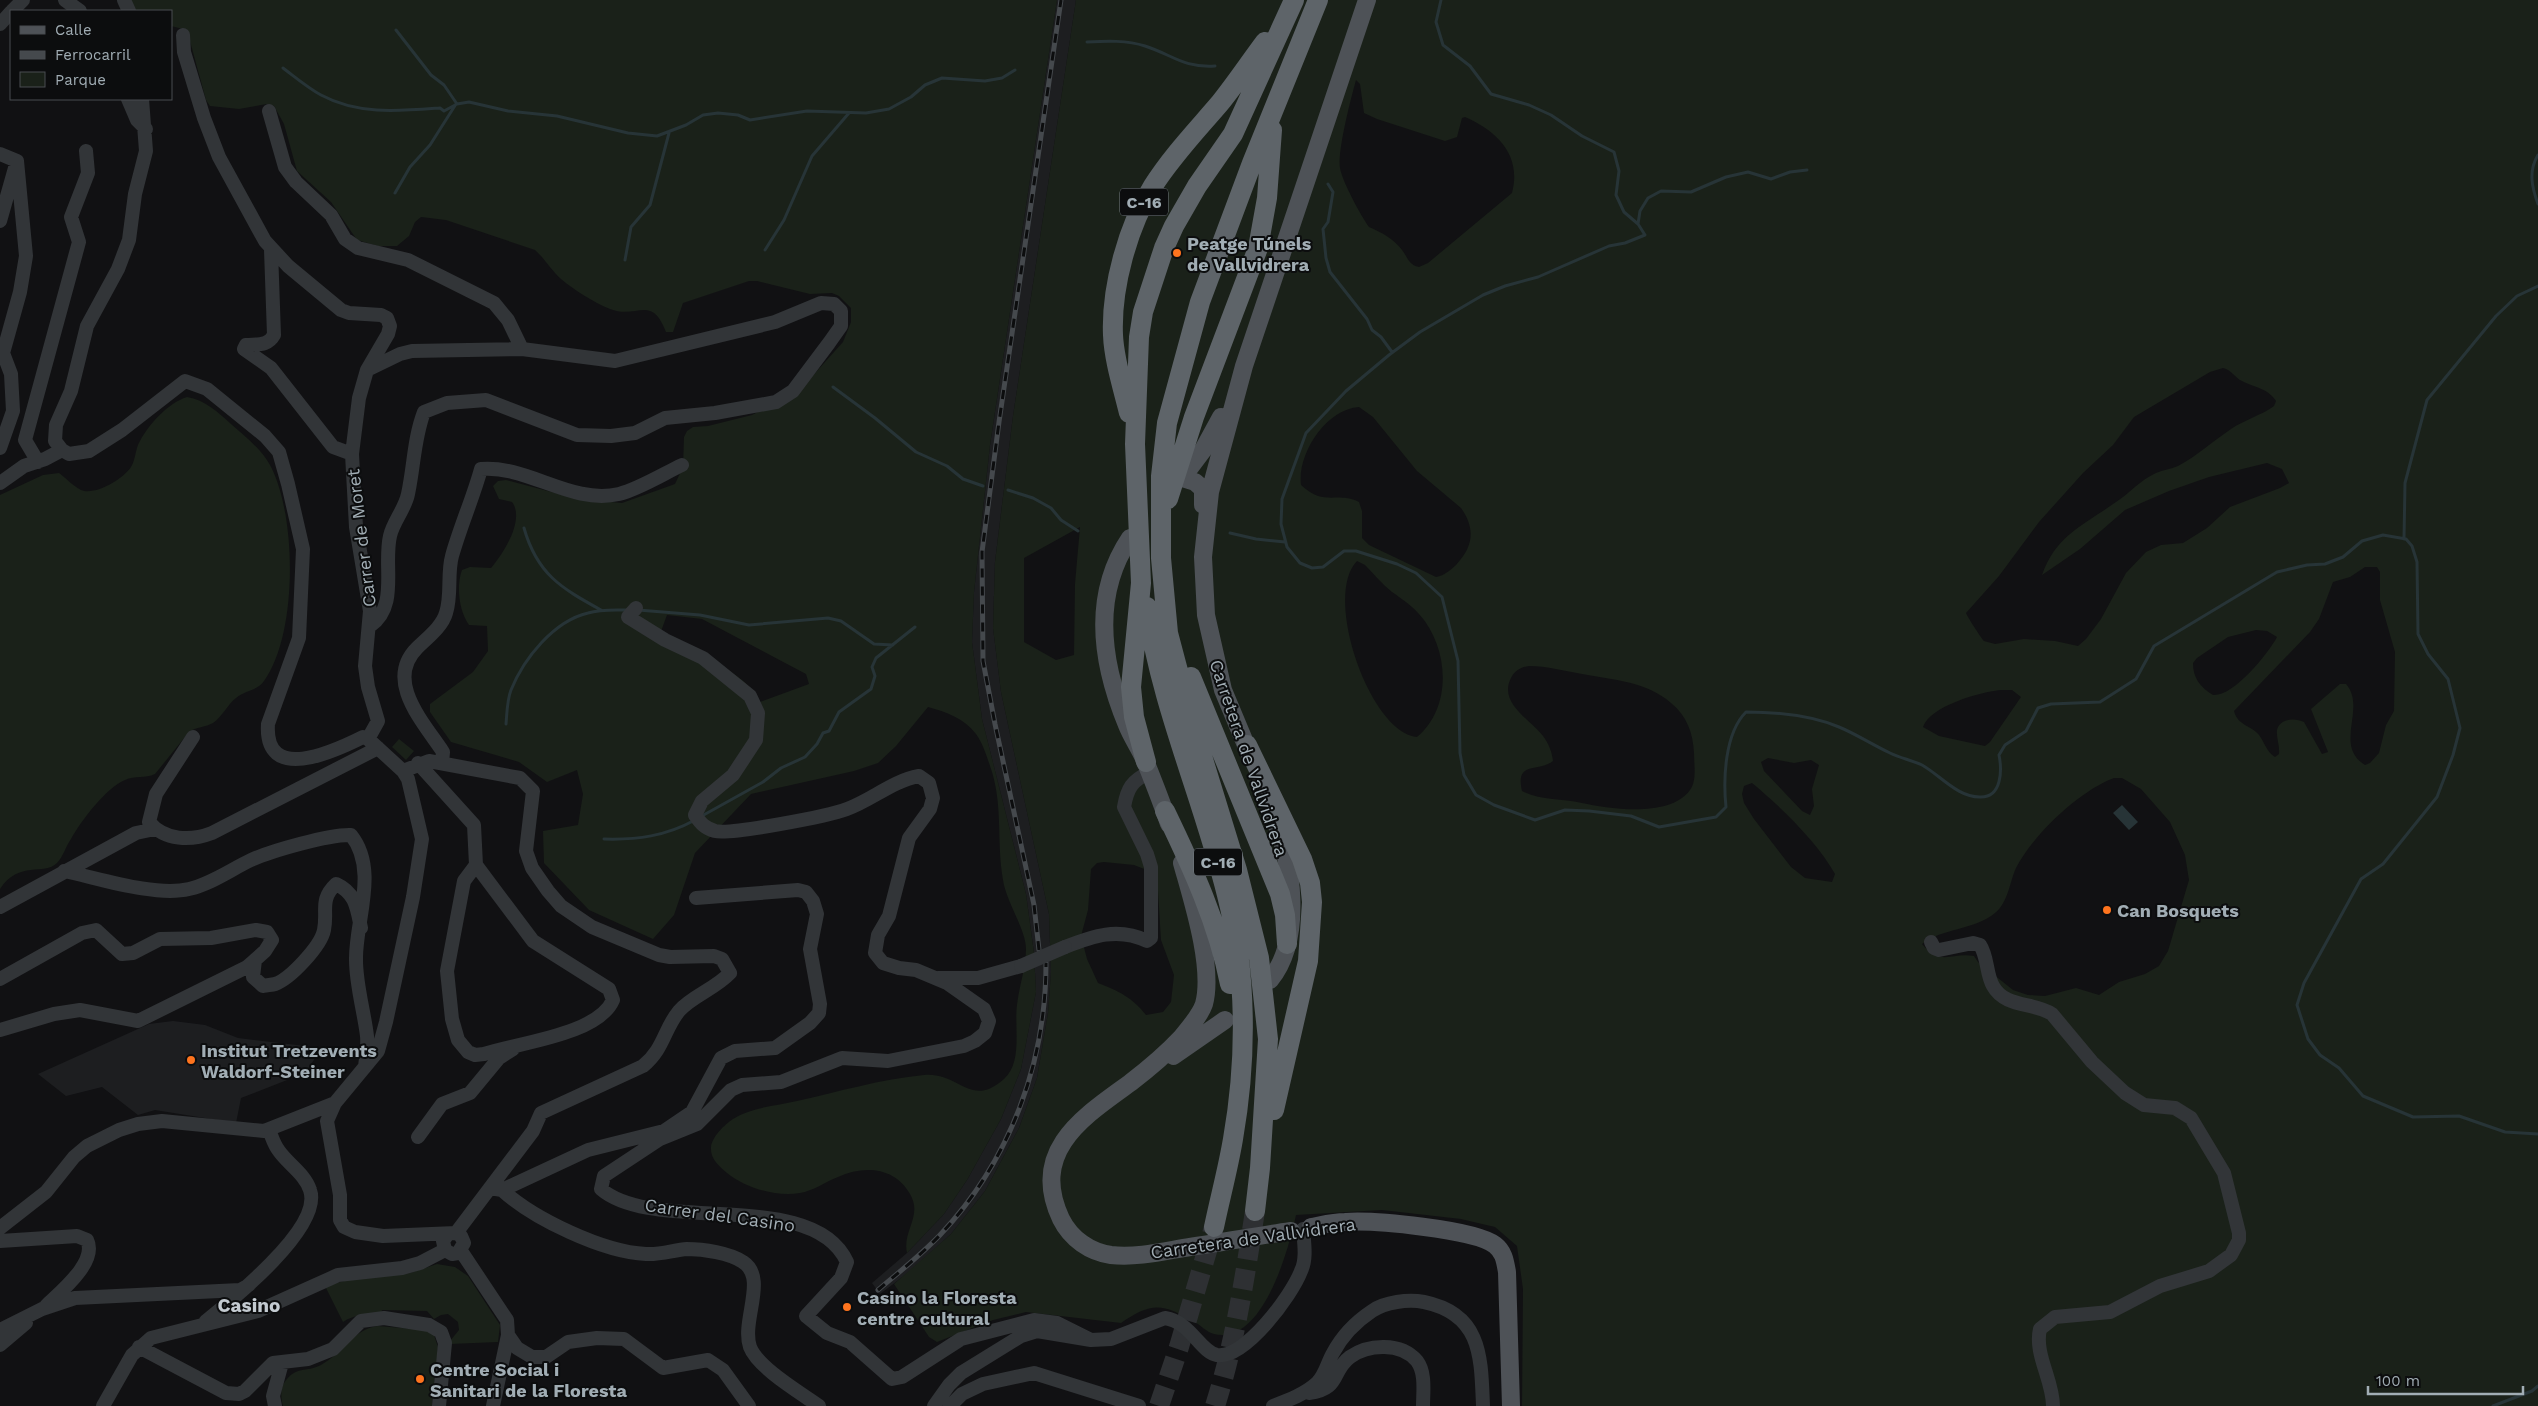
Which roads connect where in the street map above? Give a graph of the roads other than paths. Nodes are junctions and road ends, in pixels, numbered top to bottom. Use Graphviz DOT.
graph roads {
  1 [pos="23,0"];
  2 [pos="65,0"];
  3 [pos="1293,0"];
  4 [pos="1318,0"];
  5 [pos="1367,0"];
  6 [pos="14,10"];
  7 [pos="79,10"];
  8 [pos="10,14"];
  9 [pos="0,24"];
  10 [pos="183,35"];
  11 [pos="128,100"];
  12 [pos="142,100"];
  13 [pos="1276,104"];
  14 [pos="269,111"];
  15 [pos="146,129"];
  16 [pos="86,151"];
  17 [pos="0,154"];
  18 [pos="17,161"];
  19 [pos="0,220"];
  20 [pos="271,250"];
  21 [pos="522,349"];
  22 [pos="1244,366"];
  23 [pos="367,370"];
  24 [pos="1135,444"];
  25 [pos="0,448"];
  26 [pos="62,450"];
  27 [pos="352,454"];
  28 [pos="38,462"];
  29 [pos="682,465"];
  30 [pos="0,483"];
  31 [pos="1160,525"];
  32 [pos="1204,533"];
  33 [pos="1130,538"];
  34 [pos="1161,558"];
  35 [pos="1141,563"];
  36 [pos="636,608"];
  37 [pos="370,626"];
  38 [pos="192,737"];
  39 [pos="373,744"];
  40 [pos="1247,745"];
  41 [pos="418,763"];
  42 [pos="442,763"];
  43 [pos="1147,767"];
  44 [pos="403,771"];
  45 [pos="1164,811"];
  46 [pos="155,829"];
  47 [pos="476,865"];
  48 [pos="64,871"];
  49 [pos="696,898"];
  50 [pos="0,906"];
  51 [pos="361,928"];
  52 [pos="1931,942"];
  53 [pos="1287,944"];
  54 [pos="255,960"];
  55 [pos="0,978"];
  56 [pos="936,978"];
  57 [pos="1270,980"];
  58 [pos="1204,1004"];
  59 [pos="1225,1020"];
  60 [pos="0,1030"];
  61 [pos="520,1044"];
  62 [pos="365,1067"];
  63 [pos="1132,1081"];
  64 [pos="335,1103"];
  65 [pos="269,1130"];
  66 [pos="662,1135"];
  67 [pos="418,1137"];
  68 [pos="1227,1168"];
  69 [pos="1260,1168"];
  70 [pos="496,1189"];
  71 [pos="1255,1211"];
  72 [pos="1214,1227"];
  73 [pos="0,1228"];
  74 [pos="1302,1229"];
  75 [pos="452,1234"];
  76 [pos="0,1241"];
  77 [pos="445,1250"];
  78 [pos="461,1251"];
  79 [pos="249,1285"];
  80 [pos="42,1309"];
  81 [pos="201,1324"];
  82 [pos="0,1330"];
  83 [pos="508,1335"];
  84 [pos="1091,1340"];
  85 [pos="0,1345"];
  86 [pos="139,1347"];
  87 [pos="282,1363"];
  88 [pos="1302,1394"];
  89 [pos="104,1406"];
  90 [pos="275,1406"];
  91 [pos="439,1406"];
  92 [pos="493,1406"];
  93 [pos="749,1406"];
  94 [pos="819,1406"];
  95 [pos="934,1406"];
  96 [pos="950,1406"];
  97 [pos="1139,1406"];
  98 [pos="1274,1406"];
  99 [pos="1423,1406"];
  100 [pos="1483,1406"];
  101 [pos="1511,1406"];
  102 [pos="2053,1406"];
  1 -- 6 [label="street"];
  2 -- 7 [label="street"];
  3 -- 24 [label="highway, C-16"];
  3 -- 24 [label="highway, C-16"];
  4 -- 13 [label="highway, C-16"];
  5 -- 22 [label="main road"];
  8 -- 9 [label="street"];
  10 -- 20 [label="street, Carrer de Moret"];
  11 -- 15 [label="street"];
  12 -- 15 [label="street"];
  13 -- 31 [label="highway, C-16"];
  13 -- 31 [label="highway, C-16"];
  14 -- 21 [label="street"];
  15 -- 26 [label="street"];
  16 -- 28 [label="street"];
  17 -- 18 [label="street"];
  18 -- 19 [label="street"];
  18 -- 25 [label="street"];
  20 -- 23 [label="street"];
  20 -- 27 [label="street, Carrer de Moret"];
  21 -- 23 [label="street"];
  21 -- 37 [label="street"];
  22 -- 32 [label="main road, Carretera de Vallvidrera"];
  22 -- 32 [label="main road"];
  23 -- 27 [label="street"];
  24 -- 35 [label="highway, C-16"];
  26 -- 28 [label="street"];
  26 -- 39 [label="street"];
  27 -- 37 [label="street, Carrer de Moret"];
  28 -- 30 [label="street"];
  29 -- 42 [label="street"];
  31 -- 34 [label="highway, C-16"];
  32 -- 40 [label="main road, Carretera de Vallvidrera"];
  33 -- 43 [label="main road, Carretera de Vallvidrera"];
  34 -- 53 [label="highway"];
  34 -- 69 [label="highway, C-16"];
  35 -- 43 [label="highway"];
  35 -- 68 [label="highway, C-16"];
  36 -- 56 [label="street"];
  37 -- 39 [label="street, Carrer de Moret"];
  38 -- 46 [label="street"];
  39 -- 44 [label="street"];
  39 -- 46 [label="street"];
  40 -- 53 [label="main road, Carretera de Vallvidrera"];
  40 -- 69 [label="highway"];
  41 -- 42 [label="street"];
  41 -- 44 [label="street"];
  41 -- 47 [label="street"];
  42 -- 70 [label="street"];
  43 -- 45 [label="main road, Carretera de Vallvidrera"];
  43 -- 56 [label="street, bridge"];
  44 -- 62 [label="street"];
  45 -- 58 [label="main road, Carretera de Vallvidrera"];
  45 -- 68 [label="highway"];
  46 -- 48 [label="street"];
  47 -- 61 [label="street"];
  47 -- 61 [label="street"];
  48 -- 50 [label="street"];
  48 -- 51 [label="street"];
  49 -- 66 [label="street"];
  51 -- 54 [label="street"];
  51 -- 62 [label="street"];
  52 -- 102 [label="street"];
  53 -- 57 [label="main road, Carretera de Vallvidrera"];
  54 -- 55 [label="street"];
  54 -- 60 [label="street"];
  56 -- 66 [label="street"];
  58 -- 59 [label="street, Carretera de Vallvidrera"];
  58 -- 63 [label="main road, Carretera de Vallvidrera"];
  59 -- 63 [label="main road, Carretera de Vallvidrera"];
  61 -- 67 [label="street"];
  62 -- 64 [label="street"];
  63 -- 74 [label="main road, Carretera de Vallvidrera"];
  64 -- 65 [label="street"];
  64 -- 75 [label="street"];
  65 -- 73 [label="street"];
  65 -- 79 [label="street"];
  66 -- 70 [label="street"];
  66 -- 84 [label="street, Carrer del Casino"];
  68 -- 72 [label="highway, C-16"];
  69 -- 71 [label="highway, C-16"];
  70 -- 75 [label="street"];
  70 -- 94 [label="street"];
  74 -- 84 [label="street"];
  74 -- 101 [label="main road, Carretera de Vallvidrera"];
  75 -- 77 [label="street"];
  75 -- 78 [label="street"];
  76 -- 80 [label="street"];
  77 -- 78 [label="street"];
  77 -- 81 [label="street"];
  78 -- 83 [label="street"];
  79 -- 80 [label="street"];
  79 -- 81 [label="street"];
  80 -- 82 [label="street"];
  80 -- 85 [label="street"];
  81 -- 86 [label="street"];
  83 -- 92 [label="street"];
  83 -- 93 [label="street"];
  84 -- 95 [label="street"];
  86 -- 87 [label="street"];
  86 -- 89 [label="street"];
  87 -- 90 [label="street"];
  87 -- 91 [label="street"];
  88 -- 98 [label="street"];
  88 -- 99 [label="street"];
  88 -- 100 [label="street"];
  96 -- 97 [label="street"];
}
